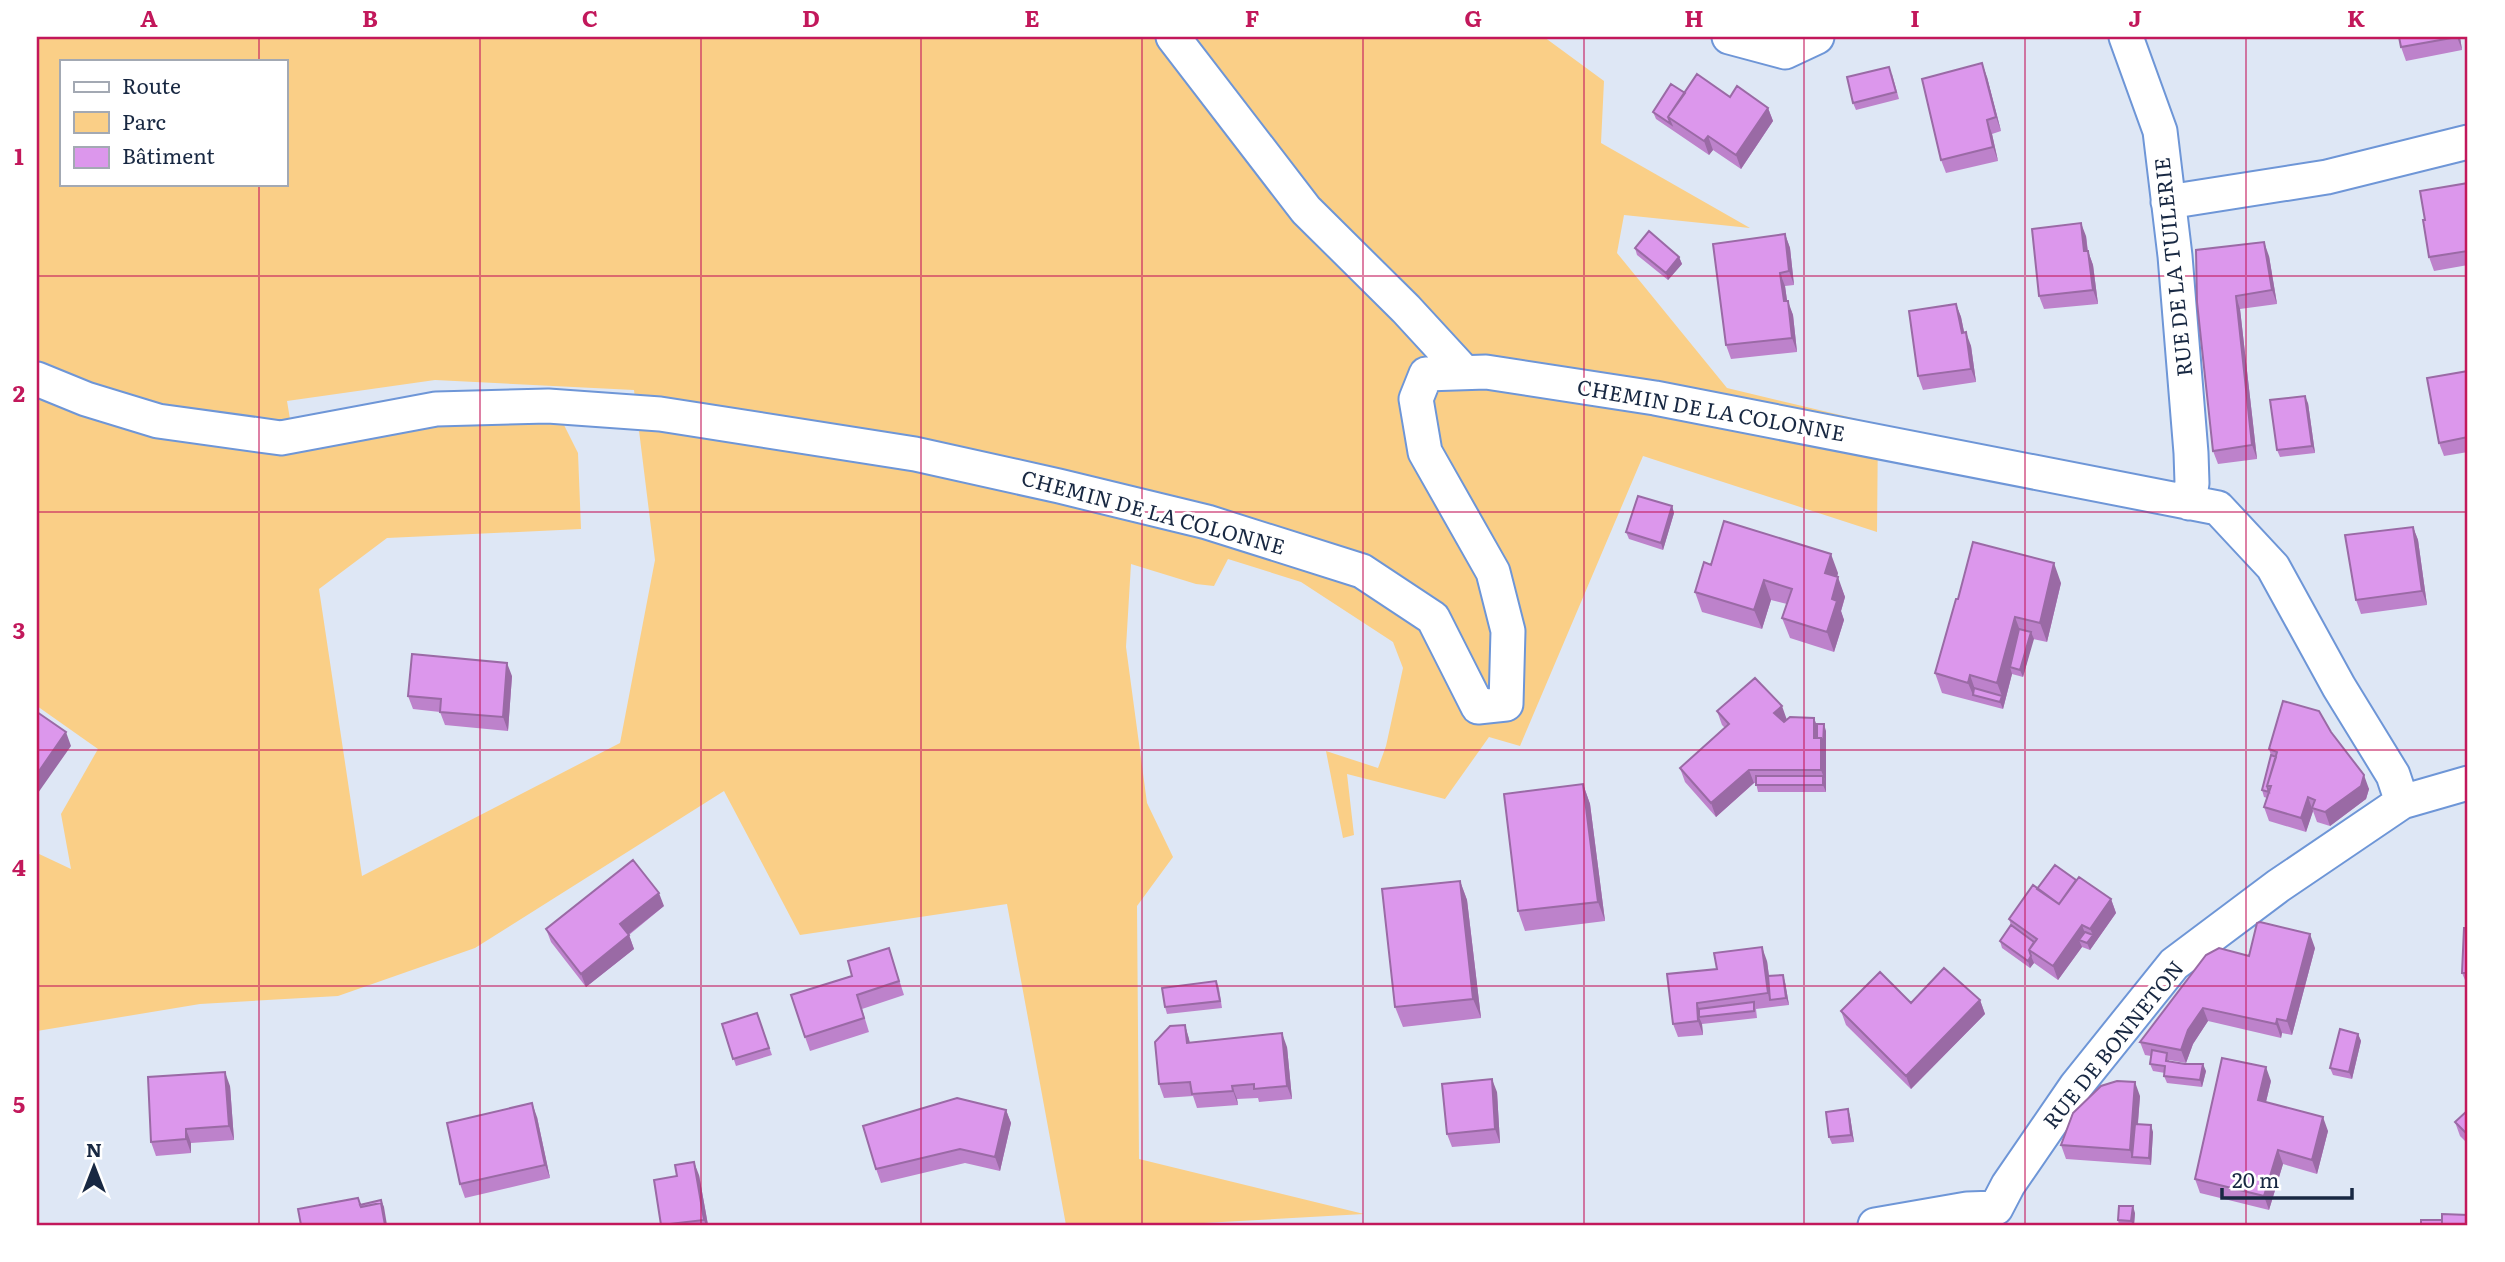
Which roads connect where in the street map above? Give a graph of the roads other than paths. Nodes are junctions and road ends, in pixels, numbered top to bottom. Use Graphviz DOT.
graph roads {
  1 [pos="1173,37"];
  2 [pos="1729,37"];
  3 [pos="1817,37"];
  4 [pos="2126,37"];
  5 [pos="2468,142"];
  6 [pos="2168,202"];
  7 [pos="1464,372"];
  8 [pos="37,379"];
  9 [pos="2189,503"];
  10 [pos="2468,783"];
  11 [pos="2402,802"];
  12 [pos="2000,1217"];
  13 [pos="1875,1225"];
  1 -- 7 [label="street"];
  2 -- 3 [label="street"];
  4 -- 6 [label="street, RUE DE LA TUILERIE"];
  5 -- 6 [label="street"];
  6 -- 9 [label="street, RUE DE LA TUILERIE"];
  7 -- 8 [label="street, CHEMIN DE LA COLONNE"];
  7 -- 9 [label="street, CHEMIN DE LA COLONNE"];
  9 -- 11 [label="street, CHEMIN DE LA COLONNE"];
  10 -- 11 [label="street, RUE DE BONNETON"];
  11 -- 12 [label="street, RUE DE BONNETON"];
  12 -- 13 [label="street, RUE DE BONNETON"];
}
